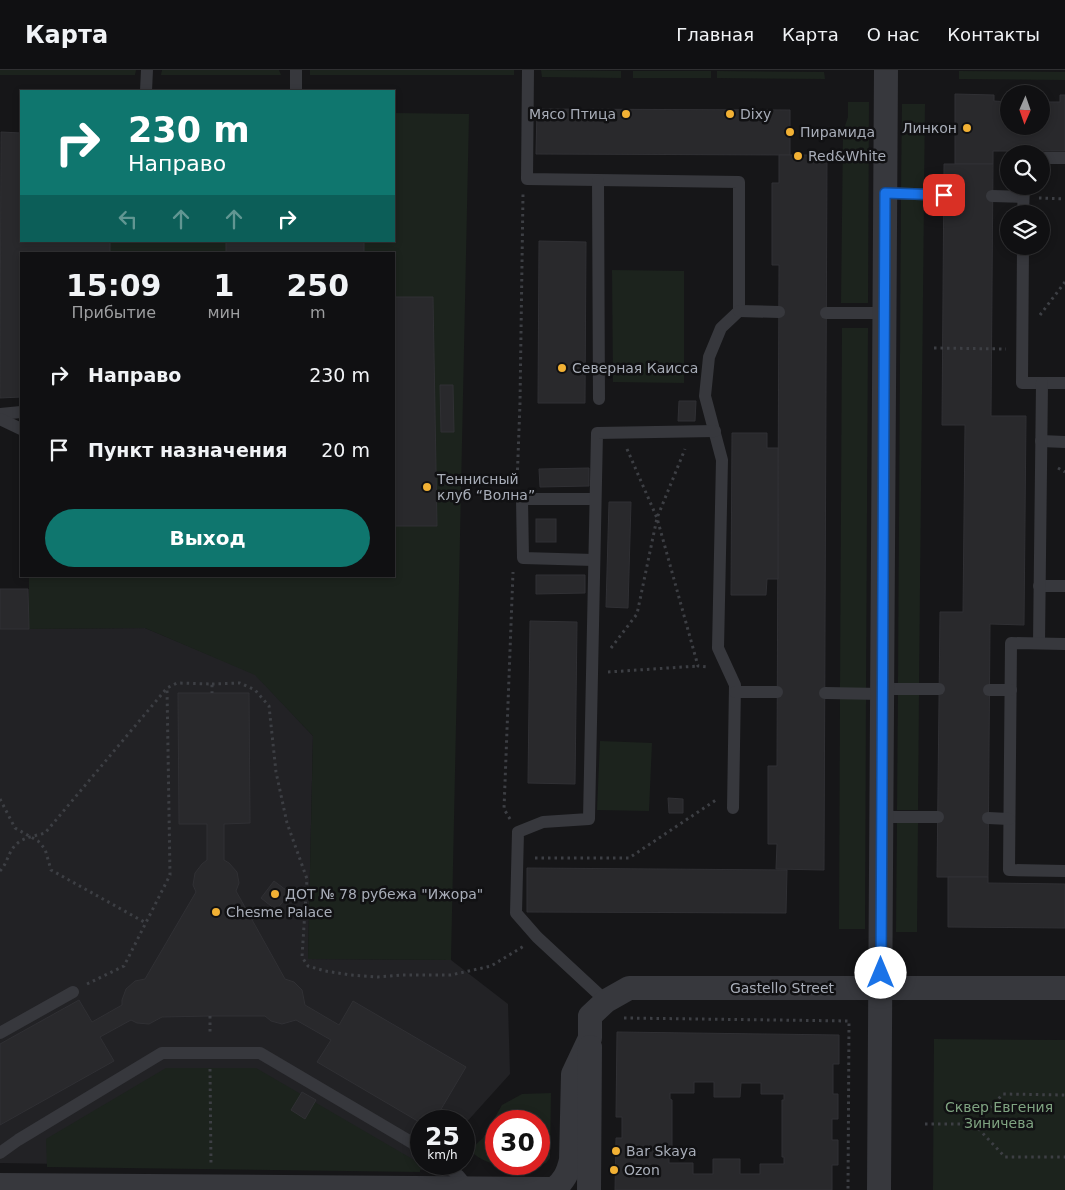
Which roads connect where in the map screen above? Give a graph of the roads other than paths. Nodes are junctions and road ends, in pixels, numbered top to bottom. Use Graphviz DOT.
graph roads {
  1 [pos="146,70"];
  2 [pos="296,70"];
  3 [pos="528,70"];
  4 [pos="886,70"];
  5 [pos="146,90"];
  6 [pos="296,90"];
  7 [pos="1050,158"];
  8 [pos="1065,158"];
  9 [pos="598,181"];
  10 [pos="885,193"];
  11 [pos="944,195"];
  12 [pos="1000,195"];
  13 [pos="992,196"];
  14 [pos="1023,255"];
  15 [pos="739,311"];
  16 [pos="779,312"];
  17 [pos="826,312"];
  18 [pos="884,313"];
  19 [pos="1042,383"];
  20 [pos="1065,383"];
  21 [pos="599,399"];
  22 [pos="20,412"];
  23 [pos="0,414"];
  24 [pos="0,419"];
  25 [pos="20,429"];
  26 [pos="715,432"];
  27 [pos="1041,441"];
  28 [pos="1065,442"];
  29 [pos="595,499"];
  30 [pos="594,560"];
  31 [pos="1039,586"];
  32 [pos="1065,586"];
  33 [pos="1038,644"];
  34 [pos="1065,644"];
  35 [pos="939,689"];
  36 [pos="989,690"];
  37 [pos="1011,690"];
  38 [pos="882,691"];
  39 [pos="735,692"];
  40 [pos="777,692"];
  41 [pos="825,693"];
  42 [pos="732,808"];
  43 [pos="882,817"];
  44 [pos="938,817"];
  45 [pos="988,818"];
  46 [pos="1009,819"];
  47 [pos="1065,871"];
  48 [pos="881,988"];
  49 [pos="1065,988"];
  50 [pos="73,992"];
  51 [pos="612,1010"];
  52 [pos="0,1033"];
  53 [pos="590,1038"];
  54 [pos="410,1142"];
  55 [pos="0,1153"];
  56 [pos="458,1175"];
  57 [pos="0,1185"];
  58 [pos="469,1188"];
  59 [pos="589,1190"];
  60 [pos="879,1190"];
  1 -- 5 [label="lane"];
  2 -- 6 [label="lane"];
  3 -- 9 [label="lane"];
  4 -- 10 [label="street"];
  7 -- 8 [label="lane"];
  9 -- 15 [label="lane"];
  9 -- 21 [label="lane"];
  10 -- 11 [label="lane"];
  10 -- 18 [label="street"];
  12 -- 13 [label="lane"];
  14 -- 19 [label="lane"];
  15 -- 16 [label="lane"];
  15 -- 26 [label="lane"];
  17 -- 18 [label="lane"];
  18 -- 38 [label="street"];
  19 -- 20 [label="lane"];
  19 -- 27 [label="lane"];
  22 -- 23 [label="lane"];
  24 -- 25 [label="lane"];
  26 -- 29 [label="lane"];
  26 -- 39 [label="lane"];
  27 -- 28 [label="lane"];
  27 -- 31 [label="lane"];
  29 -- 30 [label="lane"];
  29 -- 30 [label="lane"];
  30 -- 51 [label="lane"];
  31 -- 32 [label="lane"];
  31 -- 33 [label="lane"];
  33 -- 34 [label="lane"];
  33 -- 37 [label="lane"];
  35 -- 38 [label="lane"];
  36 -- 37 [label="lane"];
  37 -- 46 [label="lane"];
  38 -- 41 [label="lane"];
  38 -- 43 [label="street"];
  39 -- 40 [label="lane"];
  39 -- 42 [label="lane"];
  43 -- 44 [label="lane"];
  43 -- 48 [label="street"];
  45 -- 46 [label="lane"];
  46 -- 47 [label="lane"];
  48 -- 49 [label="street, Gastello Street"];
  48 -- 51 [label="street, Gastello Street"];
  48 -- 60 [label="street"];
  50 -- 52 [label="lane"];
  51 -- 53 [label="street, Gastello Street"];
  53 -- 58 [label="street, Gastello Street"];
  53 -- 59 [label="street, Gastello Street"];
  54 -- 55 [label="lane"];
  56 -- 58 [label="lane"];
  57 -- 58 [label="street, Gastello Street"];
}
